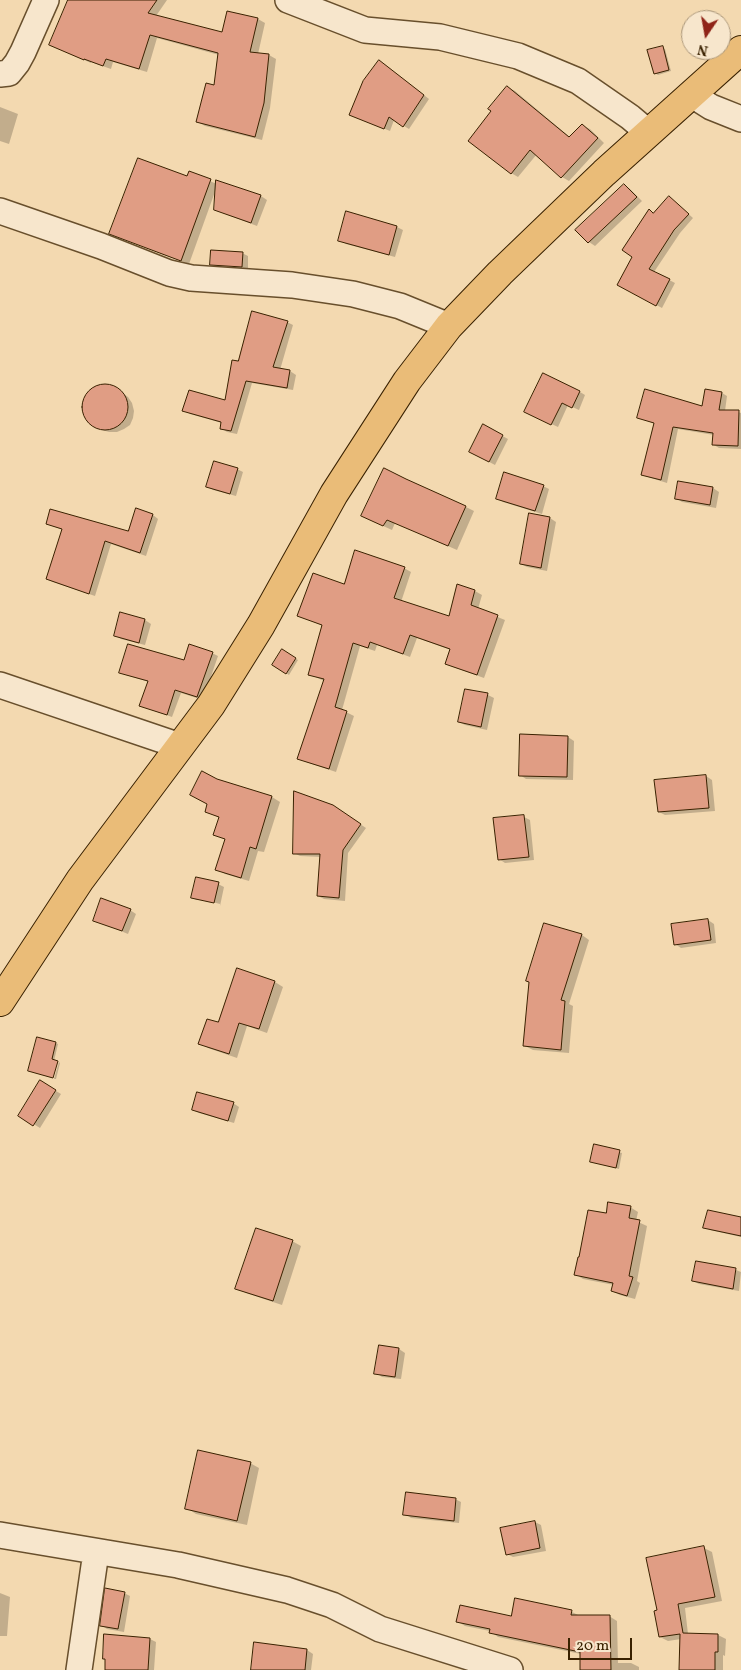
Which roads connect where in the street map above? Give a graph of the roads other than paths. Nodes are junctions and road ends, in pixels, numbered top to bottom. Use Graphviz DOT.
graph roads {
  1 [pos="46,0"];
  2 [pos="288,0"];
  3 [pos="741,50"];
  4 [pos="0,74"];
  5 [pos="692,95"];
  6 [pos="741,119"];
  7 [pos="649,134"];
  8 [pos="0,211"];
  9 [pos="449,326"];
  10 [pos="0,685"];
  11 [pos="180,746"];
  12 [pos="0,1002"];
  13 [pos="0,1535"];
  14 [pos="96,1552"];
  15 [pos="456,1662"];
  16 [pos="78,1670"];
  17 [pos="510,1670"];
  1 -- 4 [label="street"];
  2 -- 7 [label="street"];
  3 -- 5 [label="main road"];
  5 -- 6 [label="street"];
  5 -- 7 [label="main road"];
  7 -- 9 [label="main road"];
  8 -- 9 [label="street"];
  9 -- 11 [label="main road"];
  10 -- 11 [label="street"];
  11 -- 12 [label="main road"];
  13 -- 14 [label="street"];
  14 -- 15 [label="street"];
  14 -- 16 [label="street"];
  15 -- 17 [label="street"];
}
